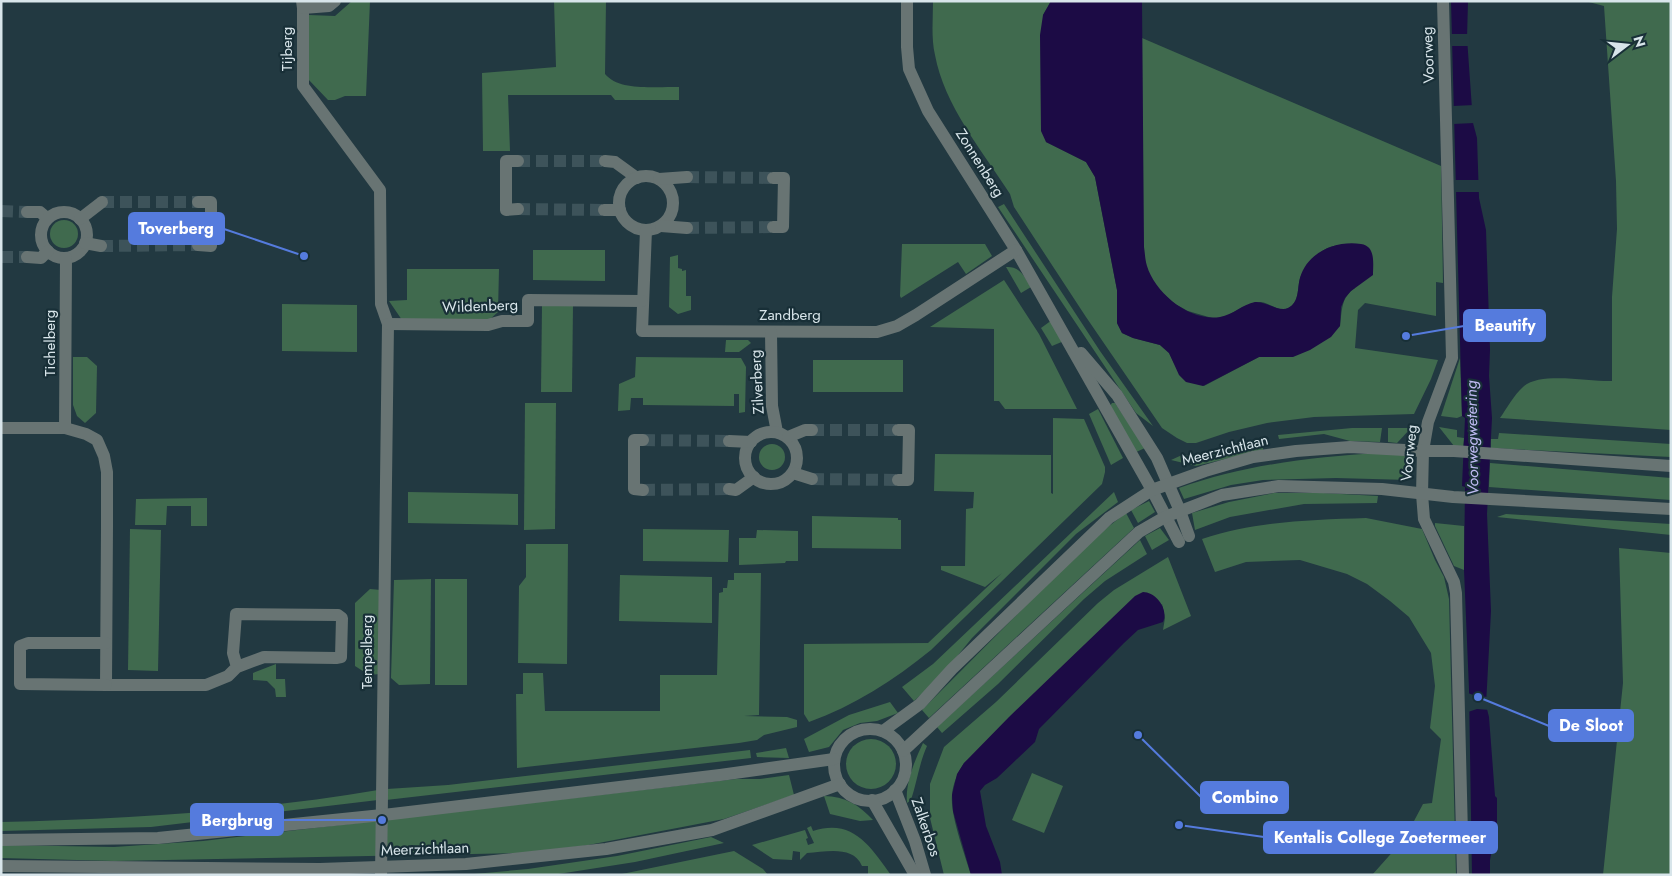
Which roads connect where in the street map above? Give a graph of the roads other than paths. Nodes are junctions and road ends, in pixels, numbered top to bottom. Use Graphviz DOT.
graph roads {
  1 [pos="335,1"];
  2 [pos="907,1"];
  3 [pos="1443,1"];
  4 [pos="303,4"];
  5 [pos="518,161"];
  6 [pos="605,161"];
  7 [pos="637,178"];
  8 [pos="687,178"];
  9 [pos="773,178"];
  10 [pos="659,179"];
  11 [pos="102,202"];
  12 [pos="198,202"];
  13 [pos="518,209"];
  14 [pos="604,210"];
  15 [pos="620,210"];
  16 [pos="28,212"];
  17 [pos="48,218"];
  18 [pos="80,218"];
  19 [pos="380,226"];
  20 [pos="661,226"];
  21 [pos="773,227"];
  22 [pos="686,228"];
  23 [pos="646,230"];
  24 [pos="85,243"];
  25 [pos="198,245"];
  26 [pos="101,246"];
  27 [pos="1016,250"];
  28 [pos="48,251"];
  29 [pos="27,258"];
  30 [pos="66,258"];
  31 [pos="642,301"];
  32 [pos="388,324"];
  33 [pos="1062,330"];
  34 [pos="772,332"];
  35 [pos="1,428"];
  36 [pos="65,428"];
  37 [pos="812,430"];
  38 [pos="898,430"];
  39 [pos="783,435"];
  40 [pos="643,440"];
  41 [pos="729,441"];
  42 [pos="751,442"];
  43 [pos="1423,451"];
  44 [pos="1671,466"];
  45 [pos="793,473"];
  46 [pos="754,477"];
  47 [pos="812,479"];
  48 [pos="898,480"];
  49 [pos="1167,483"];
  50 [pos="729,489"];
  51 [pos="643,490"];
  52 [pos="1152,490"];
  53 [pos="1422,494"];
  54 [pos="1671,510"];
  55 [pos="1180,511"];
  56 [pos="1165,517"];
  57 [pos="106,643"];
  58 [pos="237,667"];
  59 [pos="106,685"];
  60 [pos="883,731"];
  61 [pos="903,751"];
  62 [pos="834,759"];
  63 [pos="840,784"];
  64 [pos="895,790"];
  65 [pos="872,800"];
  66 [pos="1,840"];
  67 [pos="1,866"];
  68 [pos="381,875"];
  69 [pos="914,875"];
  70 [pos="925,875"];
  71 [pos="1463,875"];
  1 -- 4 [label="street, Tijberg"];
  2 -- 27 [label="street, Zonnenberg"];
  3 -- 43 [label="street, Voorweg"];
  4 -- 19 [label="street, Tijberg"];
  5 -- 13 [label="street"];
  6 -- 7 [label="street"];
  7 -- 10 [label="street"];
  7 -- 15 [label="street"];
  8 -- 10 [label="street"];
  9 -- 21 [label="street"];
  10 -- 20 [label="street"];
  11 -- 18 [label="street"];
  12 -- 25 [label="street"];
  14 -- 15 [label="street"];
  15 -- 23 [label="street"];
  16 -- 17 [label="street"];
  17 -- 18 [label="street"];
  17 -- 28 [label="street"];
  18 -- 24 [label="street"];
  19 -- 32 [label="street, Tempelberg"];
  20 -- 22 [label="street"];
  20 -- 23 [label="street"];
  23 -- 31 [label="street, Zandberg"];
  24 -- 26 [label="street"];
  24 -- 30 [label="street"];
  27 -- 33 [label="street, Zonnenberg"];
  27 -- 34 [label="street, Zandberg"];
  28 -- 29 [label="street"];
  28 -- 30 [label="street"];
  30 -- 36 [label="street, Tichelberg"];
  31 -- 32 [label="street, Wildenberg"];
  31 -- 34 [label="street, Zandberg"];
  32 -- 68 [label="street, Tempelberg"];
  33 -- 49 [label="street, Zonnenberg"];
  33 -- 52 [label="street, Zonnenberg"];
  34 -- 39 [label="street, Zilverberg"];
  35 -- 36 [label="street"];
  36 -- 57 [label="street"];
  37 -- 39 [label="street, Zilverberg"];
  38 -- 48 [label="street"];
  39 -- 42 [label="street, Zilverberg"];
  39 -- 45 [label="street, Zilverberg"];
  40 -- 51 [label="street"];
  41 -- 42 [label="street, Zilverberg"];
  42 -- 46 [label="street"];
  43 -- 44 [label="street, Meerzichtlaan"];
  43 -- 49 [label="street, Meerzichtlaan"];
  43 -- 53 [label="street, Voorweg"];
  45 -- 46 [label="street"];
  45 -- 47 [label="street"];
  46 -- 50 [label="street"];
  49 -- 52 [label="street, Meerzichtlaan"];
  49 -- 55 [label="street, Zonnenberg"];
  52 -- 56 [label="street, Zonnenberg"];
  52 -- 60 [label="street, Meerzichtlaan"];
  53 -- 54 [label="street"];
  53 -- 55 [label="street"];
  53 -- 71 [label="street, Voorweg"];
  55 -- 56 [label="street"];
  55 -- 56 [label="street, Zonnenberg"];
  56 -- 61 [label="street"];
  57 -- 59 [label="street"];
  57 -- 59 [label="street, Tempelberg"];
  58 -- 58 [label="street, Tempelberg"];
  58 -- 59 [label="street, Tempelberg"];
  60 -- 61 [label="street"];
  60 -- 62 [label="street"];
  61 -- 64 [label="street"];
  62 -- 63 [label="street"];
  62 -- 66 [label="street"];
  63 -- 65 [label="street"];
  63 -- 67 [label="street, Meerzichtlaan"];
  64 -- 65 [label="street"];
  64 -- 70 [label="street, Zalkerbos"];
  65 -- 69 [label="street, Zalkerbos"];
}
